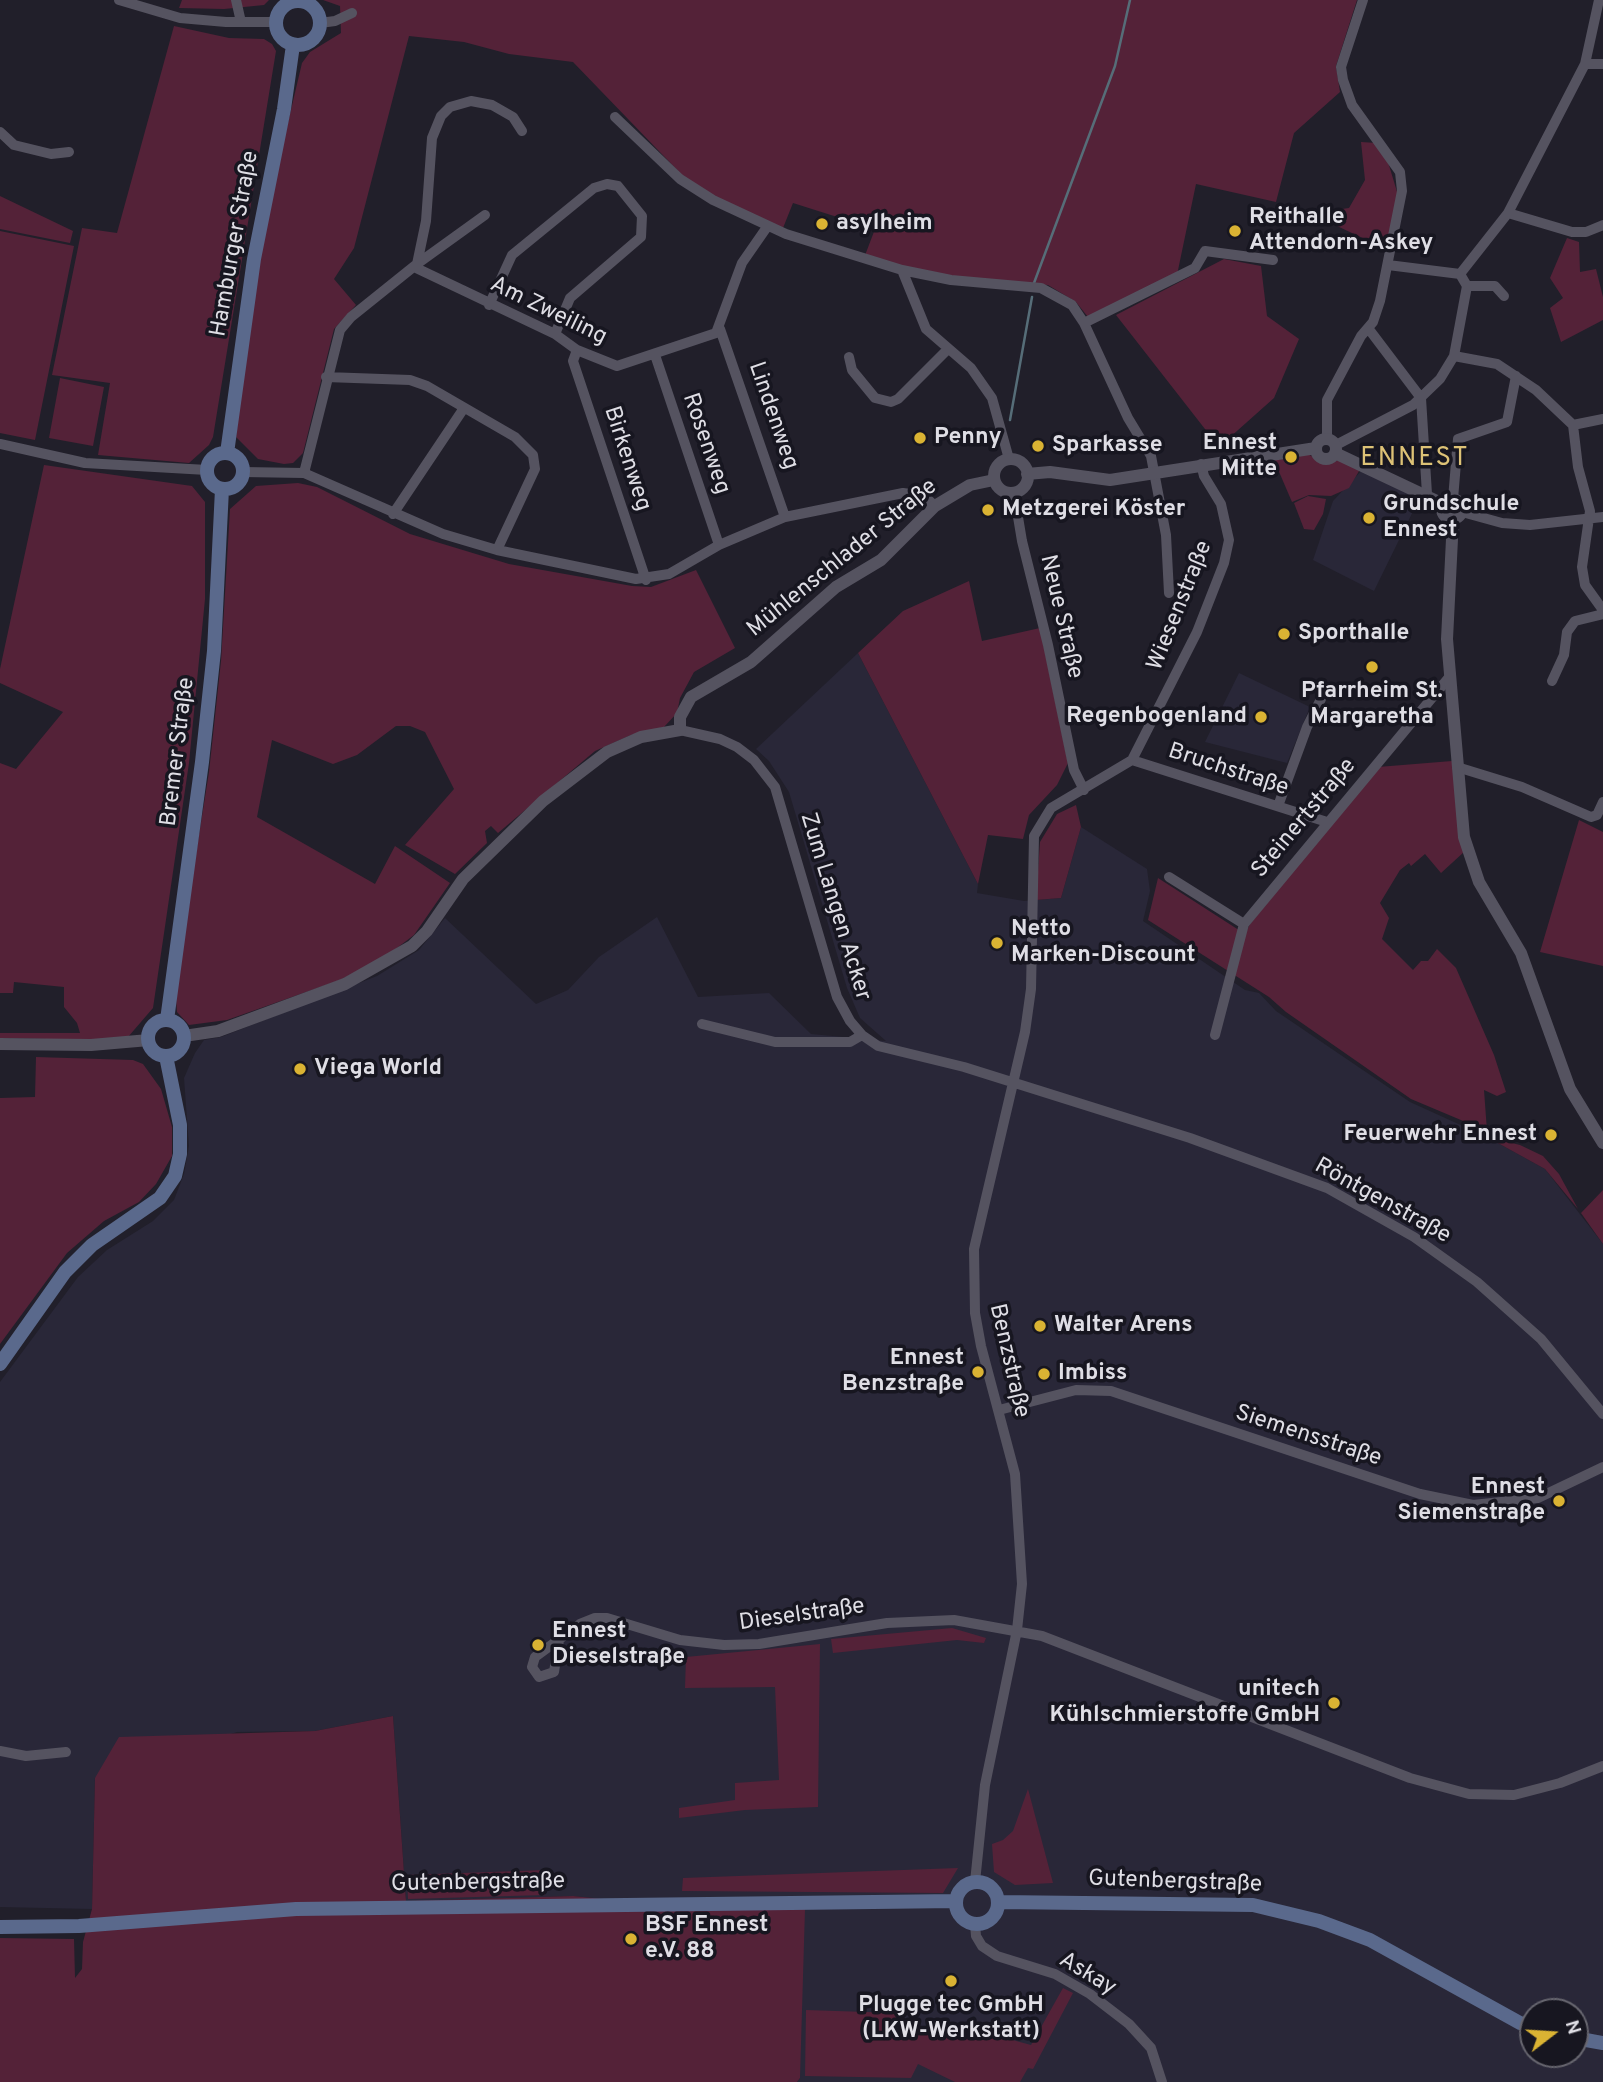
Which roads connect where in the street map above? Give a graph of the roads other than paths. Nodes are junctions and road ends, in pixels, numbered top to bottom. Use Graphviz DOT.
graph roads {
  1 [pos="119,0"];
  2 [pos="236,0"];
  3 [pos="1363,0"];
  4 [pos="1599,0"];
  5 [pos="302,1"];
  6 [pos="352,13"];
  7 [pos="241,22"];
  8 [pos="276,22"];
  9 [pos="320,23"];
  10 [pos="293,45"];
  11 [pos="1585,64"];
  12 [pos="1603,64"];
  13 [pos="615,117"];
  14 [pos="522,131"];
  15 [pos="0,132"];
  16 [pos="68,152"];
  17 [pos="1508,212"];
  18 [pos="485,215"];
  19 [pos="1603,225"];
  20 [pos="767,227"];
  21 [pos="1273,260"];
  22 [pos="1388,265"];
  23 [pos="415,266"];
  24 [pos="902,270"];
  25 [pos="1460,274"];
  26 [pos="1467,286"];
  27 [pos="1504,296"];
  28 [pos="489,305"];
  29 [pos="1084,323"];
  30 [pos="1368,328"];
  31 [pos="720,329"];
  32 [pos="555,334"];
  33 [pos="947,349"];
  34 [pos="577,351"];
  35 [pos="655,355"];
  36 [pos="1454,356"];
  37 [pos="849,357"];
  38 [pos="1516,376"];
  39 [pos="326,377"];
  40 [pos="1421,398"];
  41 [pos="464,408"];
  42 [pos="1603,419"];
  43 [pos="1573,425"];
  44 [pos="0,444"];
  45 [pos="1333,445"];
  46 [pos="227,453"];
  47 [pos="1009,459"];
  48 [pos="1201,464"];
  49 [pos="206,470"];
  50 [pos="243,472"];
  51 [pos="1155,472"];
  52 [pos="303,473"];
  53 [pos="1027,474"];
  54 [pos="994,480"];
  55 [pos="222,489"];
  56 [pos="1014,493"];
  57 [pos="1427,494"];
  58 [pos="1448,501"];
  59 [pos="935,506"];
  60 [pos="393,514"];
  61 [pos="1457,516"];
  62 [pos="785,517"];
  63 [pos="1603,517"];
  64 [pos="1590,519"];
  65 [pos="719,545"];
  66 [pos="497,550"];
  67 [pos="646,580"];
  68 [pos="1169,593"];
  69 [pos="1603,612"];
  70 [pos="1451,675"];
  71 [pos="1552,681"];
  72 [pos="1321,699"];
  73 [pos="680,730"];
  74 [pos="1132,760"];
  75 [pos="1457,767"];
  76 [pos="1084,790"];
  77 [pos="1603,802"];
  78 [pos="1278,806"];
  79 [pos="1326,822"];
  80 [pos="1169,877"];
  81 [pos="1244,924"];
  82 [pos="167,1020"];
  83 [pos="702,1024"];
  84 [pos="862,1035"];
  85 [pos="1215,1035"];
  86 [pos="184,1037"];
  87 [pos="149,1040"];
  88 [pos="0,1044"];
  89 [pos="166,1056"];
  90 [pos="1011,1081"];
  91 [pos="1603,1143"];
  92 [pos="0,1364"];
  93 [pos="999,1410"];
  94 [pos="1603,1414"];
  95 [pos="1603,1467"];
  96 [pos="1017,1630"];
  97 [pos="559,1640"];
  98 [pos="0,1751"];
  99 [pos="66,1752"];
  100 [pos="1603,1766"];
  101 [pos="975,1882"];
  102 [pos="956,1901"];
  103 [pos="999,1902"];
  104 [pos="975,1924"];
  105 [pos="0,1927"];
  106 [pos="1519,2022"];
  107 [pos="1162,2082"];
  1 -- 7 [label="street"];
  2 -- 7 [label="street"];
  3 -- 22 [label="street"];
  4 -- 11 [label="street"];
  5 -- 8 [label="main road"];
  5 -- 9 [label="main road"];
  6 -- 9 [label="street"];
  7 -- 8 [label="street"];
  8 -- 10 [label="main road"];
  9 -- 10 [label="main road"];
  10 -- 46 [label="main road, Hamburger Straße"];
  11 -- 12 [label="street"];
  11 -- 17 [label="street"];
  13 -- 20 [label="street"];
  14 -- 23 [label="street"];
  15 -- 16 [label="street"];
  17 -- 19 [label="street"];
  17 -- 25 [label="street"];
  18 -- 23 [label="street"];
  20 -- 24 [label="street"];
  20 -- 31 [label="street"];
  21 -- 29 [label="street"];
  22 -- 25 [label="street"];
  22 -- 30 [label="street"];
  23 -- 28 [label="street, Am Zweiling"];
  23 -- 39 [label="street"];
  24 -- 29 [label="street"];
  24 -- 33 [label="street"];
  25 -- 26 [label="street"];
  26 -- 27 [label="street"];
  26 -- 36 [label="street"];
  28 -- 32 [label="street, Am Zweiling"];
  28 -- 32 [label="street"];
  29 -- 51 [label="street"];
  30 -- 40 [label="street"];
  30 -- 45 [label="street"];
  31 -- 35 [label="street, Am Zweiling"];
  31 -- 62 [label="street, Lindenweg"];
  32 -- 34 [label="street, Am Zweiling"];
  33 -- 37 [label="street"];
  33 -- 47 [label="street"];
  34 -- 35 [label="street, Am Zweiling"];
  34 -- 67 [label="street, Birkenweg"];
  35 -- 65 [label="street, Rosenweg"];
  36 -- 38 [label="street"];
  36 -- 40 [label="street"];
  38 -- 43 [label="street"];
  38 -- 58 [label="street"];
  39 -- 41 [label="street"];
  39 -- 52 [label="street"];
  40 -- 45 [label="street"];
  40 -- 57 [label="street"];
  41 -- 60 [label="street"];
  41 -- 66 [label="street"];
  42 -- 43 [label="street"];
  43 -- 64 [label="street"];
  44 -- 49 [label="street"];
  45 -- 48 [label="street"];
  45 -- 57 [label="street"];
  46 -- 49 [label="main road"];
  46 -- 50 [label="main road"];
  47 -- 53 [label="street"];
  47 -- 54 [label="street"];
  48 -- 51 [label="street"];
  48 -- 74 [label="street, Wiesenstraße"];
  49 -- 55 [label="main road"];
  50 -- 52 [label="street"];
  50 -- 55 [label="main road"];
  51 -- 53 [label="street"];
  51 -- 68 [label="street"];
  52 -- 60 [label="street"];
  53 -- 56 [label="street"];
  54 -- 56 [label="street"];
  54 -- 59 [label="street, Mühlenschlader Straße"];
  55 -- 82 [label="main road, Bremer Straße"];
  56 -- 76 [label="street, Neue Straße"];
  57 -- 58 [label="street"];
  58 -- 61 [label="street"];
  59 -- 62 [label="street"];
  59 -- 73 [label="street, Mühlenschlader Straße"];
  60 -- 66 [label="street"];
  61 -- 64 [label="street"];
  61 -- 70 [label="street"];
  62 -- 65 [label="street"];
  63 -- 64 [label="street"];
  64 -- 69 [label="street"];
  65 -- 67 [label="street"];
  66 -- 67 [label="street"];
  69 -- 71 [label="street"];
  70 -- 75 [label="street"];
  70 -- 79 [label="street, Steinertstraße"];
  72 -- 78 [label="street"];
  73 -- 84 [label="street, Zum Langen Acker"];
  73 -- 86 [label="street"];
  74 -- 76 [label="street, Bruchstraße"];
  74 -- 78 [label="street, Bruchstraße"];
  75 -- 77 [label="street"];
  75 -- 91 [label="street"];
  76 -- 90 [label="street, Benzstraße"];
  78 -- 79 [label="street, Bruchstraße"];
  79 -- 81 [label="street, Steinertstraße"];
  80 -- 81 [label="street"];
  81 -- 85 [label="street, Steinertstraße"];
  82 -- 86 [label="main road"];
  82 -- 87 [label="main road"];
  83 -- 84 [label="street"];
  84 -- 90 [label="street, Zum Langen Acker"];
  86 -- 89 [label="main road"];
  87 -- 88 [label="street"];
  87 -- 89 [label="main road"];
  89 -- 92 [label="main road"];
  90 -- 93 [label="street, Benzstraße"];
  90 -- 94 [label="street, Röntgenstraße"];
  93 -- 95 [label="street, Siemensstraße"];
  93 -- 96 [label="street, Benzstraße"];
  96 -- 97 [label="street, Dieselstraße"];
  96 -- 100 [label="street"];
  96 -- 101 [label="street, Benzstraße"];
  98 -- 99 [label="street"];
  101 -- 102 [label="main road"];
  101 -- 103 [label="main road"];
  102 -- 104 [label="main road"];
  102 -- 105 [label="main road, Gutenbergstraße"];
  103 -- 104 [label="main road"];
  103 -- 106 [label="main road, Gutenbergstraße"];
  104 -- 107 [label="street, Askay"];
}
